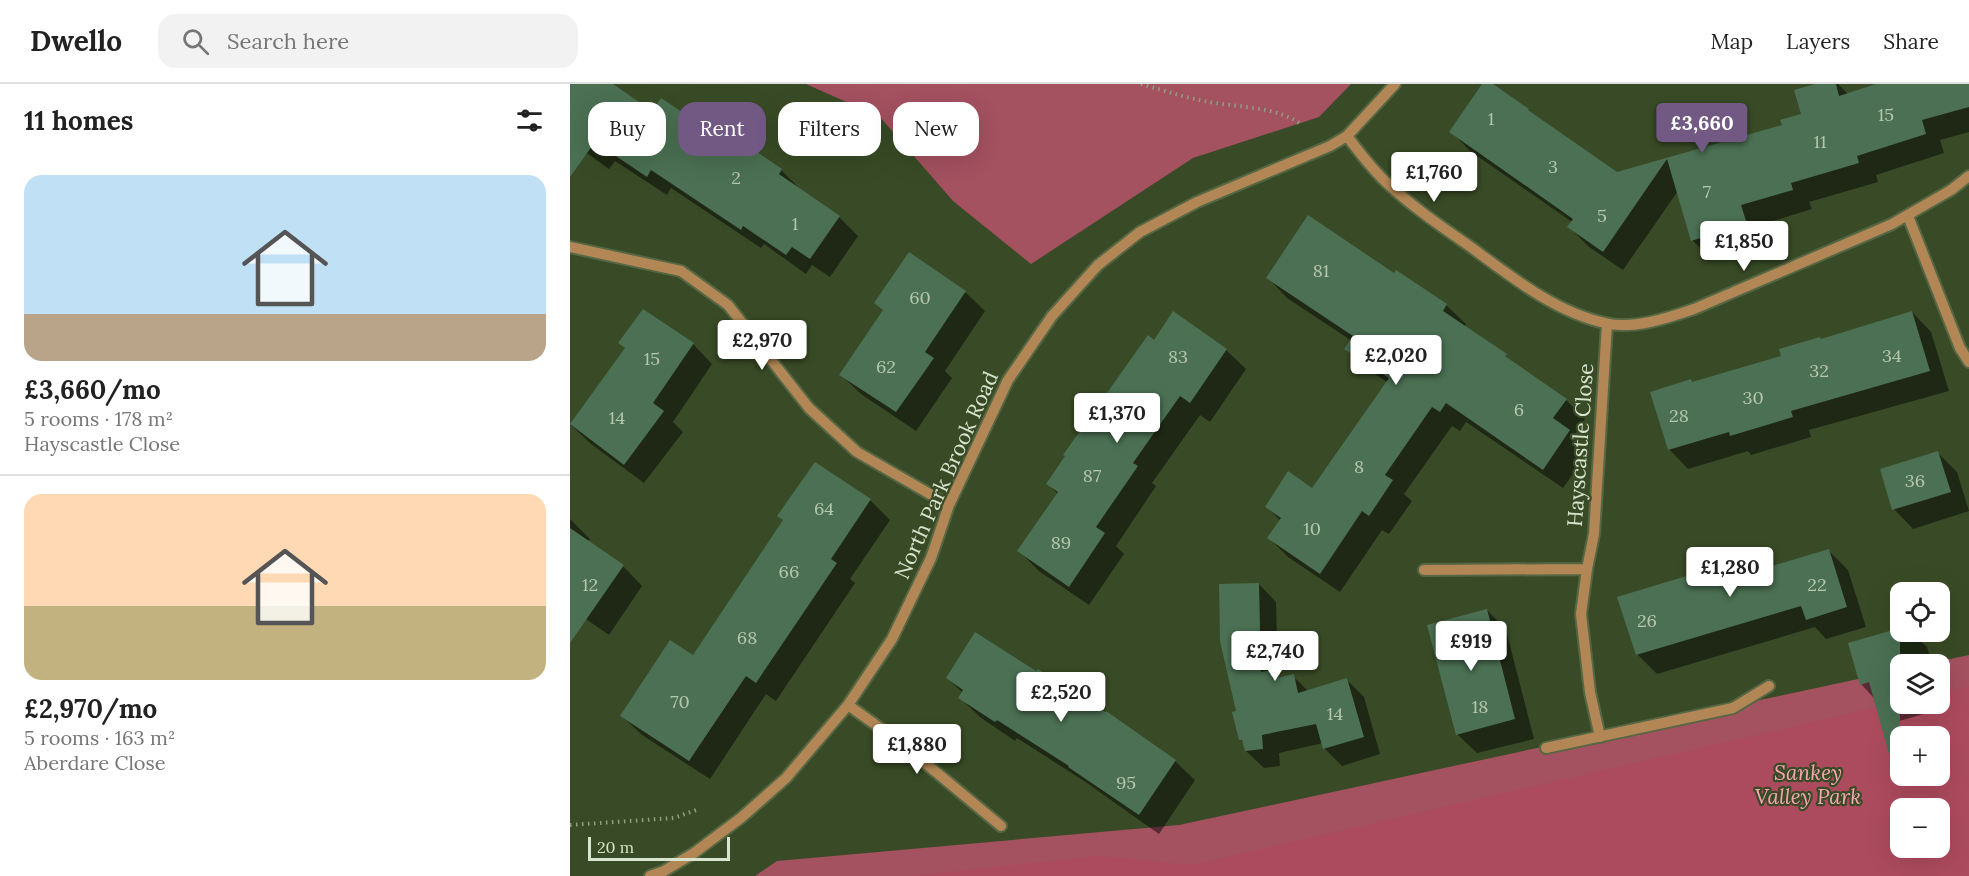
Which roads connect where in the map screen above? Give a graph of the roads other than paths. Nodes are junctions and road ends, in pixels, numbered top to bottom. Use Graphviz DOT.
graph roads {
  1 [pos="1395,84"];
  2 [pos="1347,136"];
  3 [pos="1969,176"];
  4 [pos="1908,216"];
  5 [pos="570,247"];
  6 [pos="1607,324"];
  7 [pos="1969,362"];
  8 [pos="949,505"];
  9 [pos="1587,569"];
  10 [pos="1424,570"];
  11 [pos="1769,686"];
  12 [pos="848,705"];
  13 [pos="1600,737"];
  14 [pos="1546,748"];
  15 [pos="1001,826"];
  16 [pos="650,876"];
  1 -- 2 [label="street, North Park Brook Road"];
  2 -- 6 [label="street"];
  2 -- 8 [label="street, North Park Brook Road"];
  3 -- 4 [label="street"];
  4 -- 6 [label="street"];
  4 -- 7 [label="street"];
  5 -- 8 [label="street"];
  6 -- 9 [label="street, Hayscastle Close"];
  8 -- 12 [label="street, North Park Brook Road"];
  9 -- 10 [label="street"];
  9 -- 13 [label="street, Hayscastle Close"];
  11 -- 13 [label="street"];
  12 -- 15 [label="street"];
  12 -- 16 [label="street, North Park Brook Road"];
  13 -- 14 [label="street"];
}
